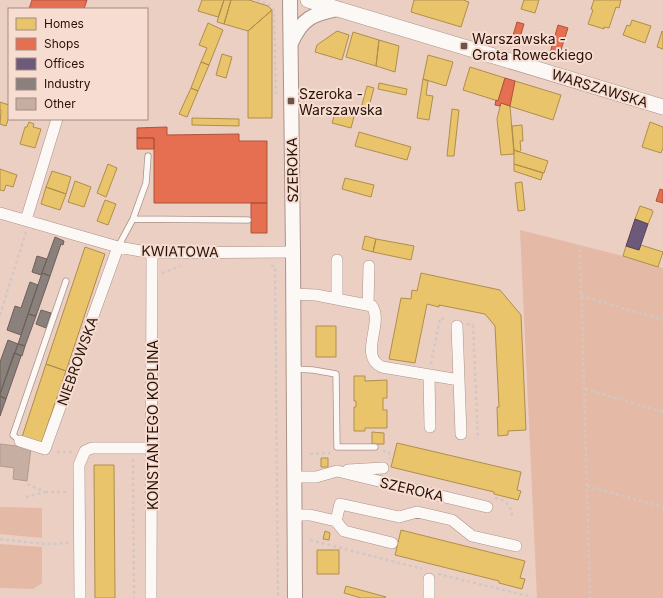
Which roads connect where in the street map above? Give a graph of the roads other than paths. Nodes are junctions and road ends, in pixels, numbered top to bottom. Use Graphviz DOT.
graph roads {
  1 [pos="290,0"];
  2 [pos="308,0"];
  3 [pos="338,9"];
  4 [pos="290,45"];
  5 [pos="663,107"];
  6 [pos="57,120"];
  7 [pos="148,156"];
  8 [pos="0,212"];
  9 [pos="26,220"];
  10 [pos="133,220"];
  11 [pos="248,220"];
  12 [pos="118,247"];
  13 [pos="293,252"];
  14 [pos="152,253"];
  15 [pos="337,260"];
  16 [pos="368,266"];
  17 [pos="66,281"];
  18 [pos="293,294"];
  19 [pos="337,298"];
  20 [pos="368,304"];
  21 [pos="457,323"];
  22 [pos="293,369"];
  23 [pos="429,372"];
  24 [pos="459,380"];
  25 [pos="430,427"];
  26 [pos="461,434"];
  27 [pos="20,441"];
  28 [pos="152,448"];
  29 [pos="377,449"];
  30 [pos="387,464"];
  31 [pos="337,471"];
  32 [pos="294,477"];
  33 [pos="488,507"];
  34 [pos="294,515"];
  35 [pos="336,522"];
  36 [pos="392,543"];
  37 [pos="516,546"];
  38 [pos="429,579"];
  39 [pos="80,598"];
  40 [pos="151,598"];
  41 [pos="295,598"];
  42 [pos="429,598"];
  1 -- 4 [label="street, SZEROKA"];
  2 -- 3 [label="main road, WARSZAWSKA"];
  3 -- 4 [label="street"];
  3 -- 5 [label="main road, WARSZAWSKA"];
  4 -- 13 [label="street, SZEROKA"];
  6 -- 9 [label="street"];
  7 -- 10 [label="lane"];
  8 -- 9 [label="street, KWIATOWA"];
  9 -- 12 [label="street, KWIATOWA"];
  10 -- 11 [label="lane"];
  10 -- 12 [label="lane"];
  12 -- 14 [label="street, KWIATOWA"];
  12 -- 27 [label="street, NIEBROWSKA"];
  13 -- 14 [label="street, KWIATOWA"];
  13 -- 18 [label="street, SZEROKA"];
  14 -- 28 [label="street, KONSTANTEGO KOPLINA"];
  15 -- 19 [label="street"];
  16 -- 20 [label="street"];
  17 -- 27 [label="lane"];
  18 -- 19 [label="street"];
  18 -- 22 [label="street, SZEROKA"];
  19 -- 20 [label="street"];
  20 -- 23 [label="street"];
  21 -- 24 [label="street"];
  22 -- 29 [label="lane"];
  22 -- 32 [label="street, SZEROKA"];
  23 -- 24 [label="street"];
  23 -- 25 [label="street"];
  24 -- 26 [label="street"];
  28 -- 39 [label="street"];
  28 -- 40 [label="street, KONSTANTEGO KOPLINA"];
  30 -- 31 [label="street, SZEROKA"];
  31 -- 32 [label="street, SZEROKA"];
  31 -- 33 [label="street, SZEROKA"];
  32 -- 34 [label="street, SZEROKA"];
  34 -- 35 [label="street"];
  34 -- 41 [label="street, SZEROKA"];
  35 -- 36 [label="street"];
  35 -- 37 [label="street, SZEROKA"];
  38 -- 42 [label="street"];
}
